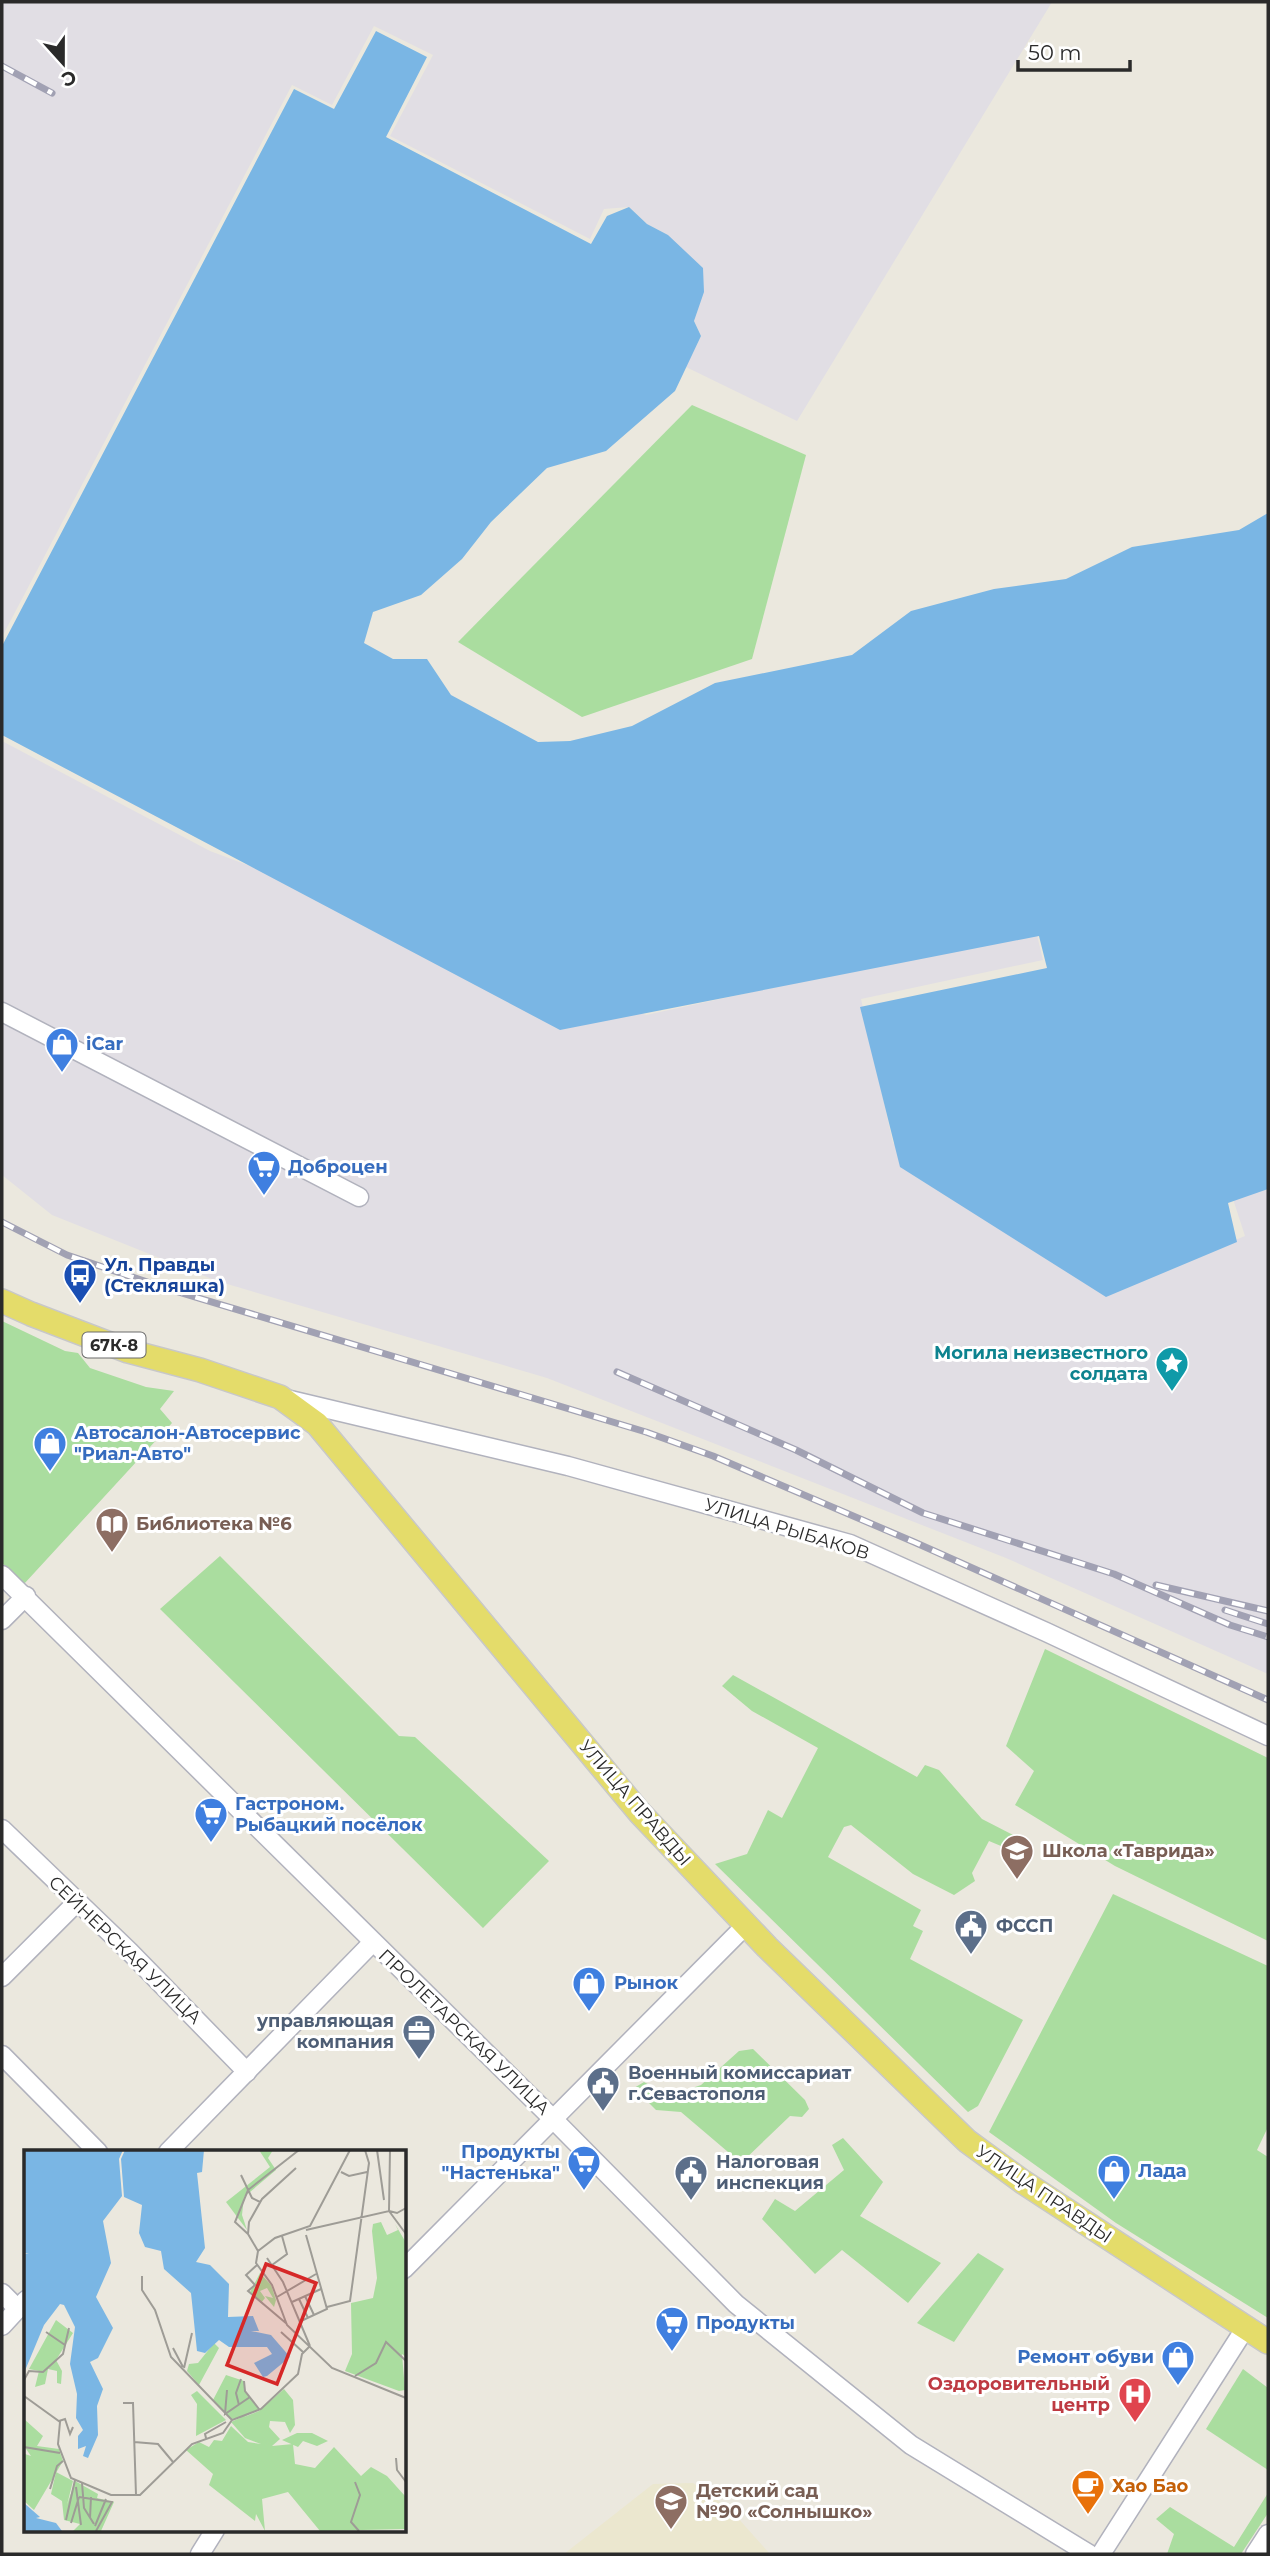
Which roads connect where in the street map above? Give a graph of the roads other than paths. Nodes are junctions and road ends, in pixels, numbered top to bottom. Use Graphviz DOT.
graph roads {
  1 [pos="2,1012"];
  2 [pos="359,1197"];
  3 [pos="2,1301"];
  4 [pos="280,1397"];
  5 [pos="2,1575"];
  6 [pos="26,1596"];
  7 [pos="2,1620"];
  8 [pos="1268,1736"];
  9 [pos="2,1829"];
  10 [pos="76,1903"];
  11 [pos="746,1925"];
  12 [pos="373,1942"];
  13 [pos="2,1977"];
  14 [pos="2,2055"];
  15 [pos="247,2072"];
  16 [pos="552,2118"];
  17 [pos="96,2150"];
  18 [pos="170,2150"];
  19 [pos="406,2267"];
  20 [pos="2,2293"];
  21 [pos="22,2305"];
  22 [pos="2,2326"];
  23 [pos="1246,2327"];
  24 [pos="1268,2342"];
  25 [pos="214,2532"];
  26 [pos="1268,2534"];
  27 [pos="200,2554"];
  28 [pos="1089,2554"];
  29 [pos="1101,2554"];
  30 [pos="1255,2554"];
  1 -- 2 [label="street"];
  3 -- 4 [label="main road, УЛИЦА ПРАВДЫ / 67К-8"];
  4 -- 8 [label="street, УЛИЦА РЫБАКОВ"];
  4 -- 11 [label="main road, УЛИЦА ПРАВДЫ"];
  5 -- 6 [label="street, ПРОЛЕТАРСКАЯ УЛИЦА"];
  6 -- 7 [label="street"];
  6 -- 12 [label="street, ПРОЛЕТАРСКАЯ УЛИЦА"];
  9 -- 10 [label="street, СЕЙНЕРСКАЯ УЛИЦА"];
  10 -- 13 [label="street"];
  10 -- 15 [label="street, СЕЙНЕРСКАЯ УЛИЦА"];
  11 -- 16 [label="street"];
  11 -- 23 [label="main road, УЛИЦА ПРАВДЫ"];
  12 -- 15 [label="street"];
  12 -- 16 [label="street, ПРОЛЕТАРСКАЯ УЛИЦА"];
  14 -- 17 [label="street"];
  15 -- 18 [label="street"];
  16 -- 19 [label="street"];
  16 -- 28 [label="street, ПРОЛЕТАРСКАЯ УЛИЦА"];
  20 -- 21 [label="street"];
  21 -- 22 [label="street"];
  23 -- 24 [label="main road, УЛИЦА ПРАВДЫ"];
  23 -- 29 [label="street"];
  25 -- 27 [label="street"];
  26 -- 30 [label="street"];
}
